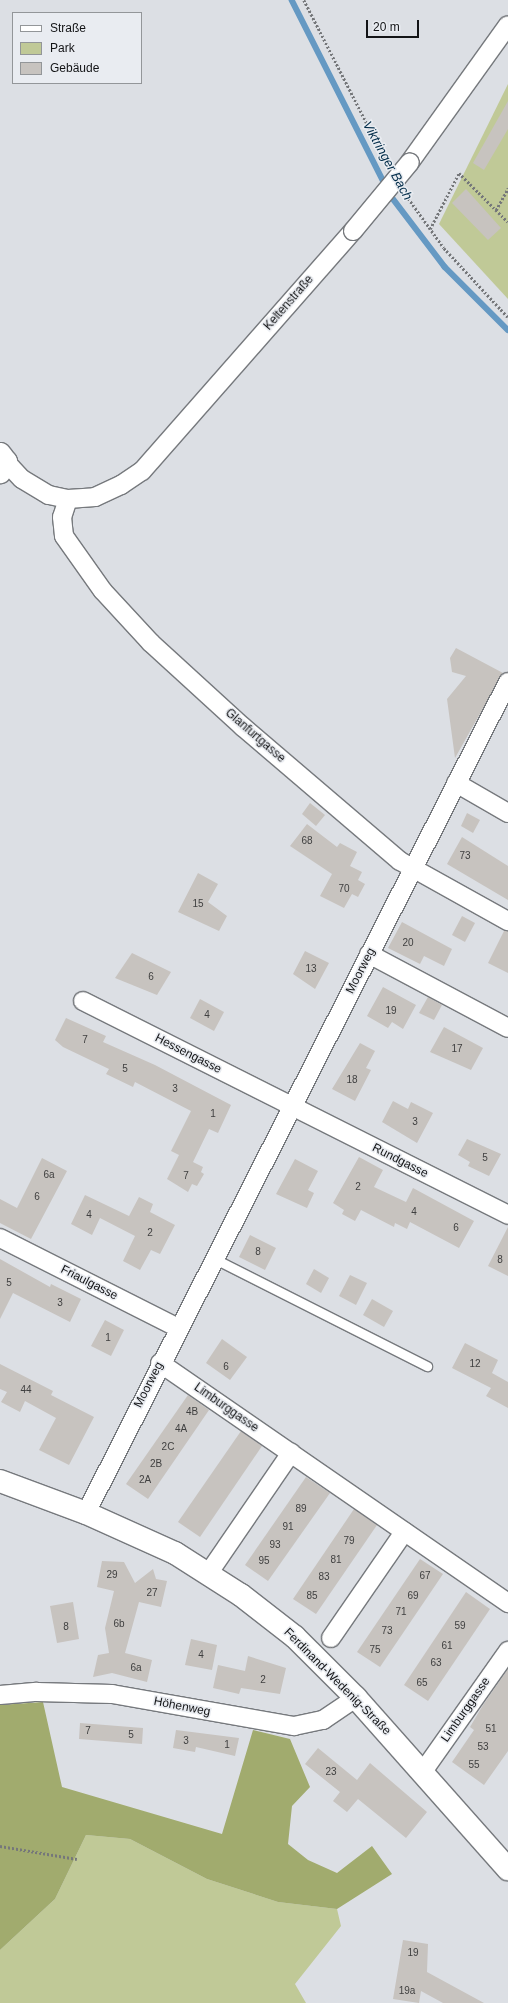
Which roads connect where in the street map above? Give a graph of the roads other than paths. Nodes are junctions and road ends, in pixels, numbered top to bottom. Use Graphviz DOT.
graph roads {
  1 [pos="508,25"];
  2 [pos="2,463"];
  3 [pos="68,499"];
  4 [pos="508,682"];
  5 [pos="456,783"];
  6 [pos="508,813"];
  7 [pos="412,870"];
  8 [pos="508,921"];
  9 [pos="369,954"];
  10 [pos="83,1001"];
  11 [pos="508,1028"];
  12 [pos="293,1107"];
  13 [pos="508,1215"];
  14 [pos="0,1238"];
  15 [pos="213,1258"];
  16 [pos="178,1328"];
  17 [pos="160,1363"];
  18 [pos="427,1366"];
  19 [pos="292,1453"];
  20 [pos="0,1481"];
  21 [pos="86,1513"];
  22 [pos="404,1532"];
  23 [pos="208,1574"];
  24 [pos="508,1603"];
  25 [pos="331,1638"];
  26 [pos="508,1651"];
  27 [pos="0,1695"];
  28 [pos="356,1698"];
  29 [pos="424,1770"];
  30 [pos="508,1869"];
  1 -- 3 [label="street, Keltenstraße, bridge"];
  2 -- 3 [label="street, Keltenstraße"];
  3 -- 7 [label="street, Glanfurtgasse"];
  4 -- 5 [label="street, Moorweg"];
  5 -- 6 [label="street"];
  5 -- 7 [label="street, Moorweg"];
  7 -- 8 [label="street, Glanfurtgasse"];
  7 -- 9 [label="street, Moorweg"];
  9 -- 11 [label="street"];
  9 -- 12 [label="street, Moorweg"];
  10 -- 12 [label="street, Hessengasse"];
  12 -- 13 [label="street, Rundgasse"];
  12 -- 15 [label="street, Moorweg"];
  14 -- 16 [label="street, Friaulgasse"];
  15 -- 16 [label="street, Moorweg"];
  15 -- 18 [label="lane"];
  16 -- 17 [label="street, Moorweg"];
  17 -- 19 [label="street, Limburggasse"];
  17 -- 21 [label="street, Moorweg"];
  19 -- 22 [label="street, Limburggasse"];
  19 -- 23 [label="street"];
  20 -- 21 [label="street, Ferdinand-Wedenig-Straße"];
  21 -- 23 [label="street, Ferdinand-Wedenig-Straße"];
  22 -- 24 [label="street, Limburggasse"];
  22 -- 25 [label="street"];
  23 -- 28 [label="street, Ferdinand-Wedenig-Straße"];
  26 -- 29 [label="street, Limburggasse"];
  27 -- 28 [label="street, Höhenweg"];
  28 -- 29 [label="street, Ferdinand-Wedenig-Straße"];
  29 -- 30 [label="street, Ferdinand-Wedenig-Straße"];
}
